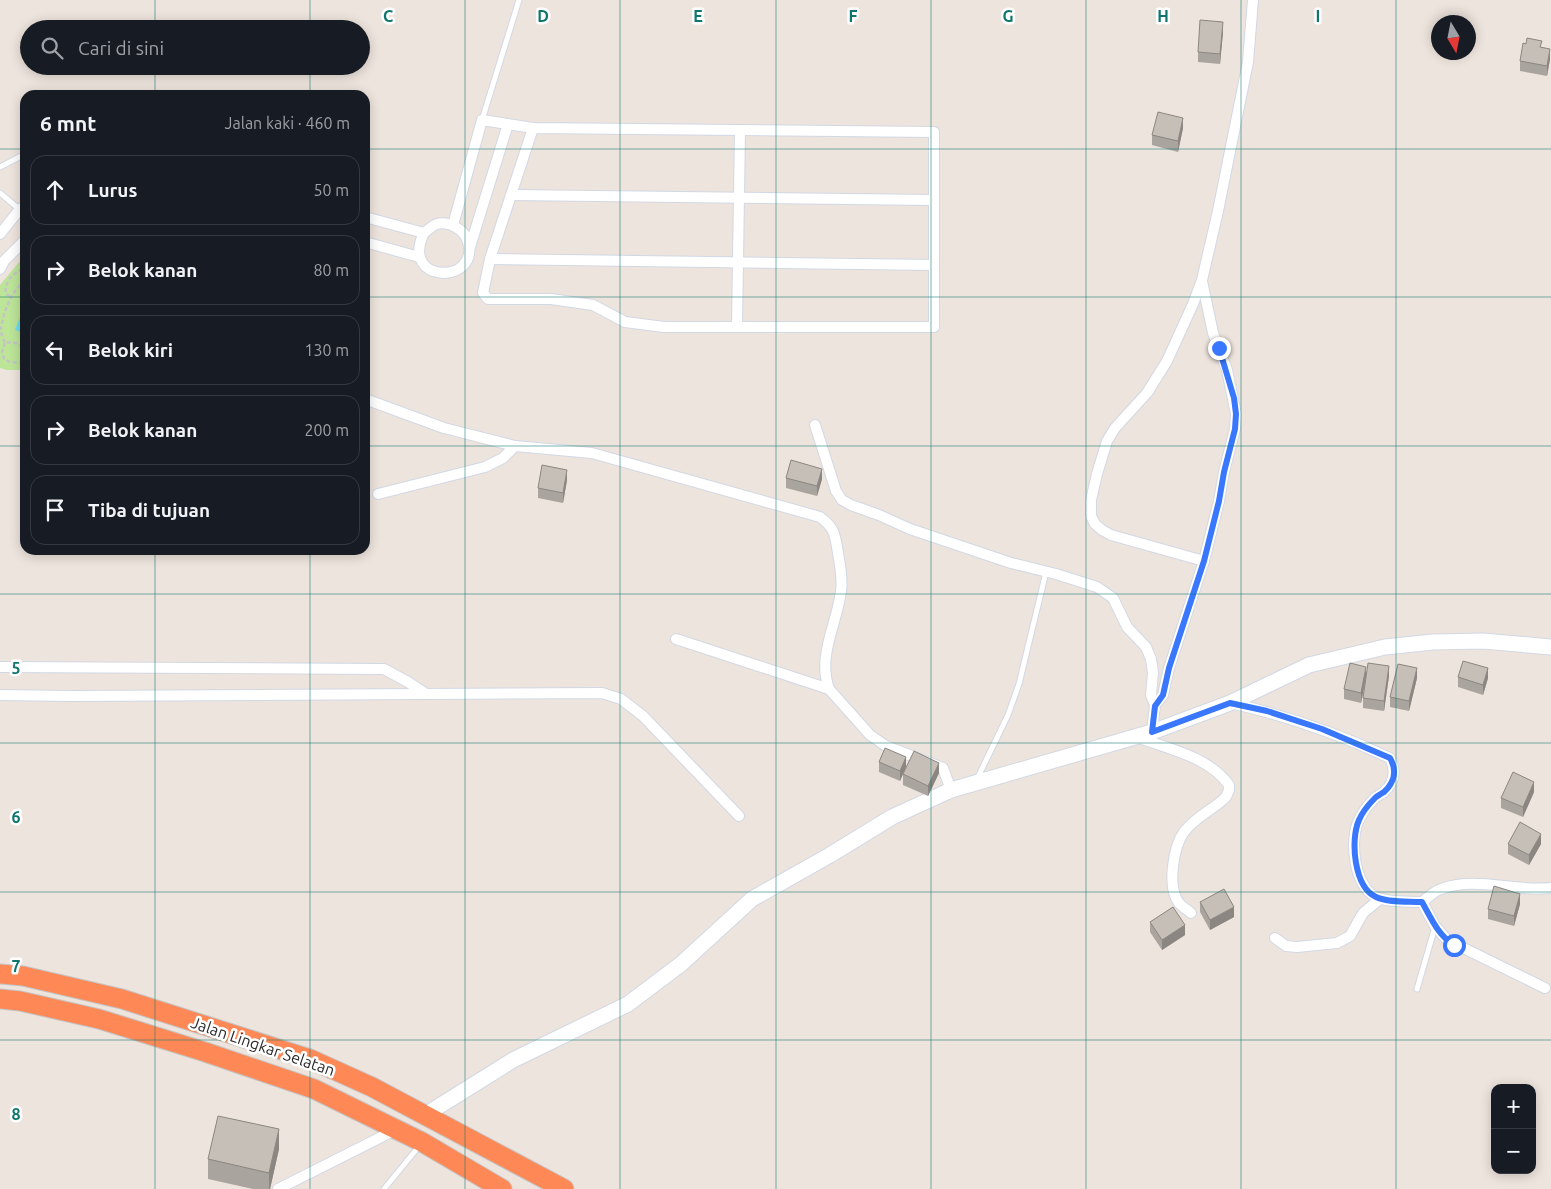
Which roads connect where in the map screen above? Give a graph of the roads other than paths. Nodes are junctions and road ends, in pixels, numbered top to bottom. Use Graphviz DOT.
graph roads {
  1 [pos="520,0"];
  2 [pos="1254,0"];
  3 [pos="482,120"];
  4 [pos="508,124"];
  5 [pos="533,128"];
  6 [pos="740,130"];
  7 [pos="20,157"];
  8 [pos="0,168"];
  9 [pos="0,192"];
  10 [pos="511,195"];
  11 [pos="739,197"];
  12 [pos="934,200"];
  13 [pos="20,207"];
  14 [pos="20,210"];
  15 [pos="370,218"];
  16 [pos="453,225"];
  17 [pos="424,233"];
  18 [pos="0,234"];
  19 [pos="370,243"];
  20 [pos="20,245"];
  21 [pos="469,250"];
  22 [pos="420,257"];
  23 [pos="490,259"];
  24 [pos="738,262"];
  25 [pos="934,265"];
  26 [pos="0,269"];
  27 [pos="1202,280"];
  28 [pos="737,326"];
  29 [pos="370,402"];
  30 [pos="815,425"];
  31 [pos="515,446"];
  32 [pos="378,494"];
  33 [pos="1204,561"];
  34 [pos="1046,572"];
  35 [pos="676,639"];
  36 [pos="1551,646"];
  37 [pos="0,667"];
  38 [pos="829,689"];
  39 [pos="426,694"];
  40 [pos="0,695"];
  41 [pos="1230,703"];
  42 [pos="1155,706"];
  43 [pos="1152,732"];
  44 [pos="1137,737"];
  45 [pos="975,784"];
  46 [pos="951,790"];
  47 [pos="739,816"];
  48 [pos="1551,888"];
  49 [pos="1380,898"];
  50 [pos="1422,902"];
  51 [pos="1191,914"];
  52 [pos="1435,926"];
  53 [pos="1276,938"];
  54 [pos="0,974"];
  55 [pos="1545,988"];
  56 [pos="1417,989"];
  57 [pos="0,998"];
  58 [pos="425,1115"];
  59 [pos="397,1130"];
  60 [pos="422,1142"];
  61 [pos="278,1189"];
  62 [pos="384,1189"];
  63 [pos="502,1189"];
  64 [pos="564,1189"];
  1 -- 3 [label="lane"];
  2 -- 27 [label="street"];
  3 -- 4 [label="street"];
  3 -- 16 [label="street"];
  4 -- 5 [label="street"];
  4 -- 21 [label="street"];
  5 -- 6 [label="street"];
  5 -- 10 [label="street"];
  6 -- 11 [label="street"];
  6 -- 12 [label="street"];
  7 -- 8 [label="lane"];
  9 -- 13 [label="lane"];
  10 -- 11 [label="street"];
  10 -- 23 [label="street"];
  11 -- 12 [label="street"];
  11 -- 24 [label="street"];
  12 -- 25 [label="street"];
  14 -- 18 [label="street"];
  15 -- 17 [label="street"];
  16 -- 17 [label="street"];
  16 -- 21 [label="street"];
  17 -- 22 [label="street"];
  19 -- 22 [label="street"];
  20 -- 26 [label="street"];
  21 -- 22 [label="street"];
  23 -- 24 [label="street"];
  23 -- 28 [label="street"];
  24 -- 25 [label="street"];
  24 -- 28 [label="street"];
  25 -- 28 [label="street"];
  27 -- 33 [label="street"];
  27 -- 33 [label="street"];
  29 -- 31 [label="street"];
  30 -- 34 [label="street"];
  31 -- 32 [label="street"];
  31 -- 38 [label="street"];
  33 -- 42 [label="street"];
  34 -- 42 [label="street"];
  34 -- 45 [label="lane"];
  35 -- 38 [label="street"];
  36 -- 41 [label="street"];
  37 -- 39 [label="street"];
  38 -- 46 [label="street"];
  39 -- 40 [label="street"];
  39 -- 47 [label="street"];
  41 -- 43 [label="street"];
  41 -- 49 [label="street"];
  42 -- 43 [label="street"];
  43 -- 44 [label="street"];
  44 -- 45 [label="street"];
  44 -- 51 [label="street"];
  45 -- 46 [label="street"];
  46 -- 58 [label="street"];
  48 -- 50 [label="street"];
  49 -- 50 [label="street"];
  49 -- 53 [label="street"];
  50 -- 52 [label="street"];
  52 -- 55 [label="street"];
  52 -- 56 [label="lane"];
  54 -- 58 [label="highway, Jalan Lingkar Selatan"];
  57 -- 59 [label="highway, Jalan Lingkar Selatan"];
  58 -- 64 [label="highway, Jalan Lingkar Selatan"];
  59 -- 60 [label="highway, Jalan Lingkar Selatan"];
  59 -- 61 [label="street"];
  60 -- 62 [label="lane"];
  60 -- 63 [label="highway, Jalan Lingkar Selatan"];
}
